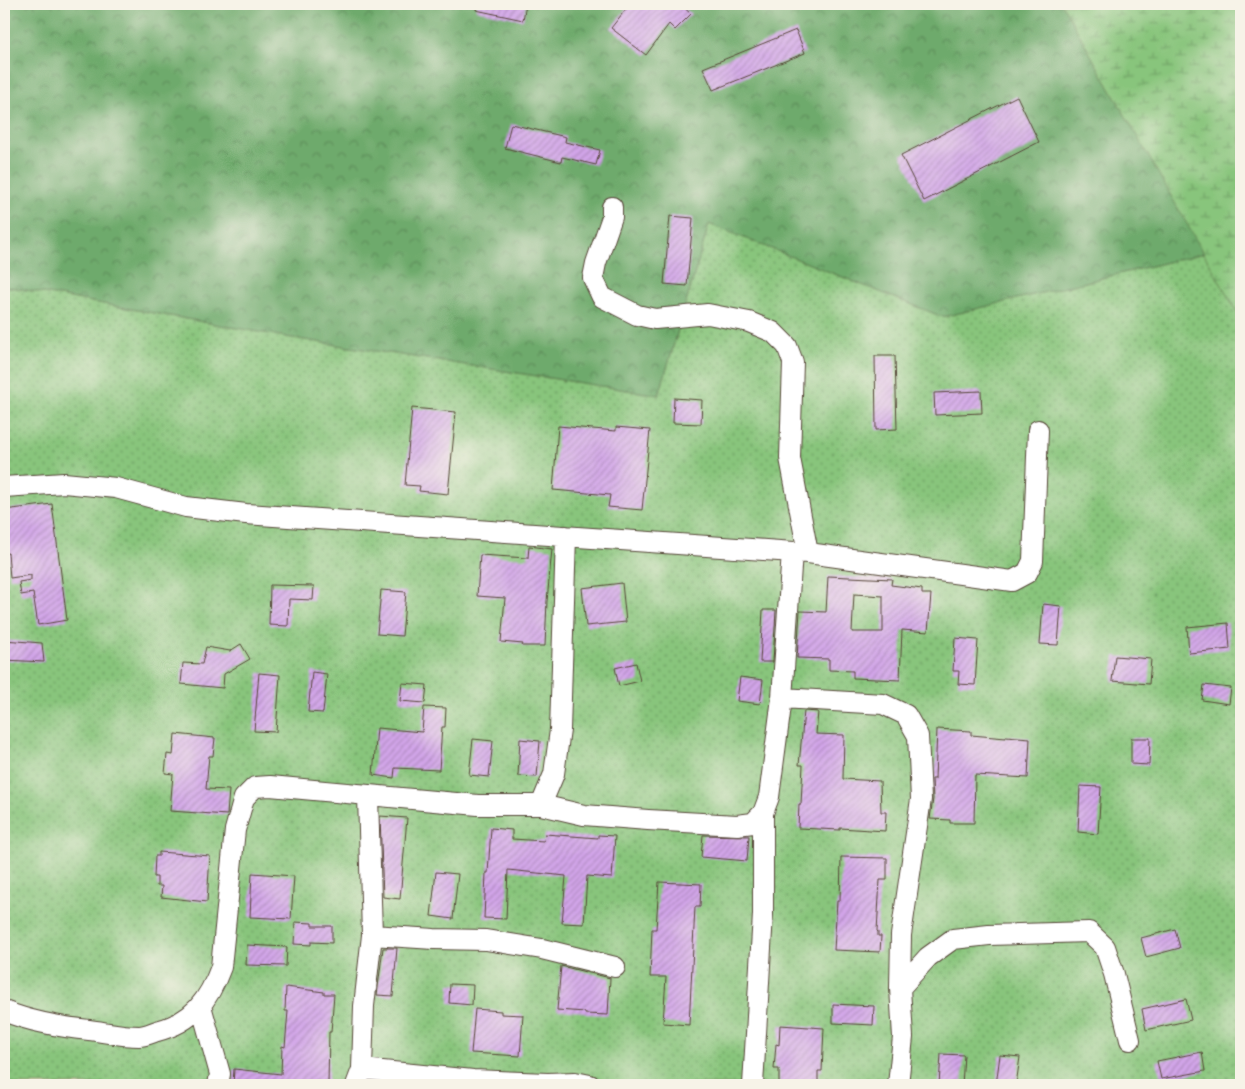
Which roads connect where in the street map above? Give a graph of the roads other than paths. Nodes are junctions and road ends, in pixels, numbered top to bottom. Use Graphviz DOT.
graph roads {
  1 [pos="612,207"];
  2 [pos="1038,430"];
  3 [pos="4,487"];
  4 [pos="566,536"];
  5 [pos="800,552"];
  6 [pos="782,698"];
  7 [pos="368,796"];
  8 [pos="541,805"];
  9 [pos="763,813"];
  10 [pos="372,935"];
  11 [pos="615,967"];
  12 [pos="900,988"];
  13 [pos="201,1006"];
  14 [pos="4,1011"];
  15 [pos="1130,1040"];
  16 [pos="359,1077"];
  17 [pos="483,1083"];
  18 [pos="218,1085"];
  19 [pos="590,1085"];
  20 [pos="753,1085"];
  21 [pos="898,1085"];
  1 -- 5 [label="street"];
  2 -- 5 [label="street"];
  3 -- 4 [label="street"];
  4 -- 5 [label="street"];
  4 -- 8 [label="street"];
  5 -- 6 [label="street"];
  6 -- 9 [label="street"];
  6 -- 12 [label="street"];
  7 -- 8 [label="street"];
  7 -- 10 [label="street"];
  7 -- 13 [label="street"];
  8 -- 9 [label="street"];
  9 -- 20 [label="street"];
  10 -- 11 [label="street"];
  10 -- 16 [label="street"];
  12 -- 15 [label="street"];
  12 -- 21 [label="street"];
  13 -- 14 [label="street"];
  13 -- 18 [label="street"];
  16 -- 17 [label="street"];
  17 -- 19 [label="street"];
}
